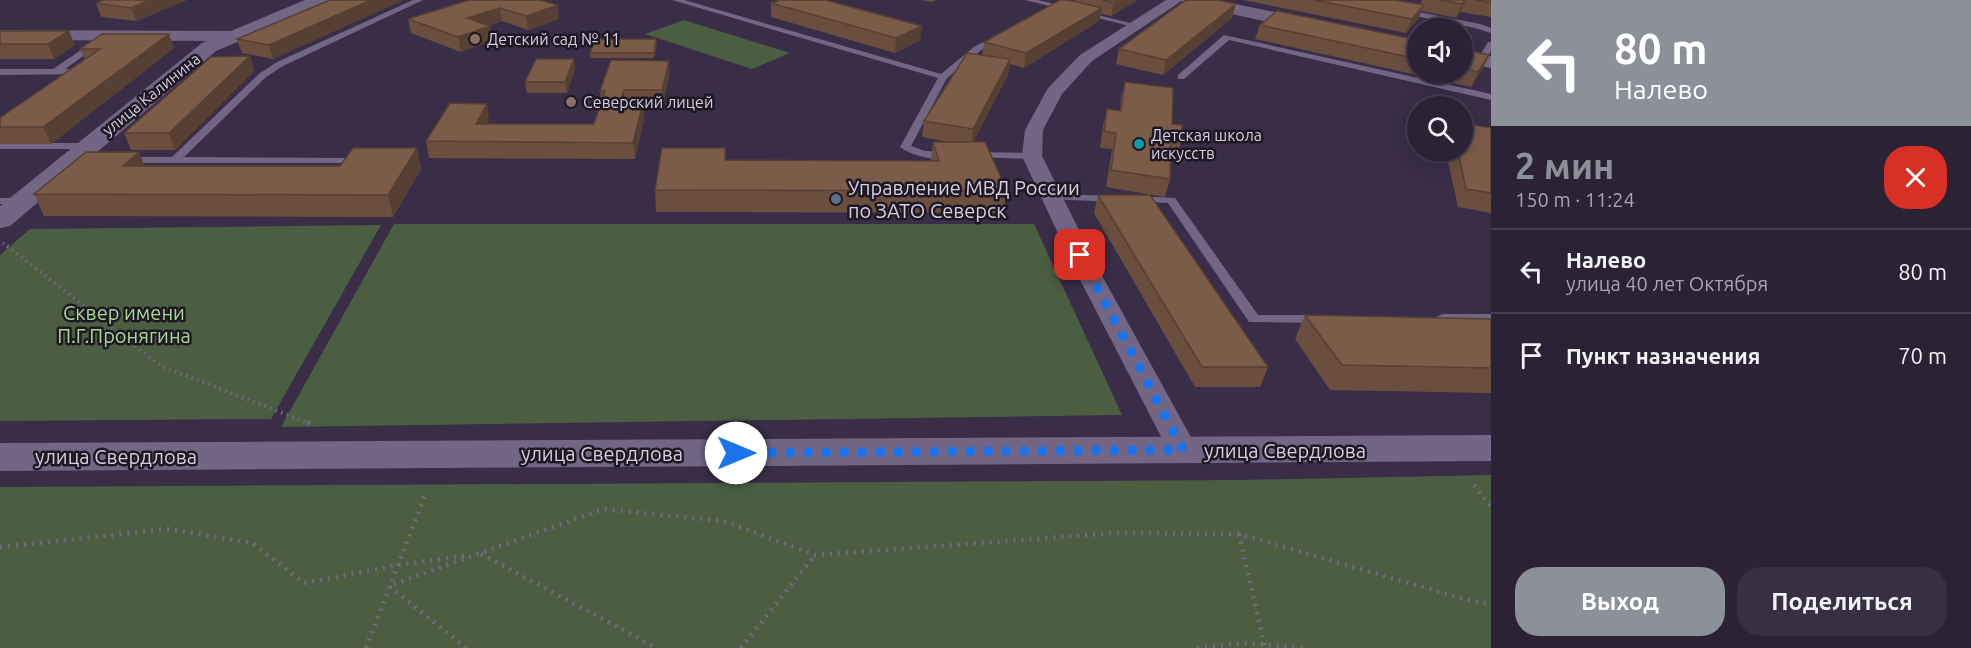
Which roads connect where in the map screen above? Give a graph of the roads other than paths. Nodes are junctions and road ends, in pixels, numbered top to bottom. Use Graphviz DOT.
graph roads {
  1 [pos="321,0"];
  2 [pos="419,0"];
  3 [pos="676,0"];
  4 [pos="1029,0"];
  5 [pos="1176,0"];
  6 [pos="1190,0"];
  7 [pos="1056,7"];
  8 [pos="1389,9"];
  9 [pos="1046,12"];
  10 [pos="1138,26"];
  11 [pos="1327,28"];
  12 [pos="1491,31"];
  13 [pos="1006,33"];
  14 [pos="0,34"];
  15 [pos="110,35"];
  16 [pos="231,36"];
  17 [pos="0,72"];
  18 [pos="55,72"];
  19 [pos="943,77"];
  20 [pos="1181,77"];
  21 [pos="67,85"];
  22 [pos="1491,97"];
  23 [pos="0,146"];
  24 [pos="85,155"];
  25 [pos="956,155"];
  26 [pos="967,155"];
  27 [pos="1032,156"];
  28 [pos="118,160"];
  29 [pos="176,160"];
  30 [pos="375,161"];
  31 [pos="1052,197"];
  32 [pos="11,201"];
  33 [pos="0,220"];
  34 [pos="1432,318"];
  35 [pos="1491,318"];
  36 [pos="1337,319"];
  37 [pos="1491,448"];
  38 [pos="1183,450"];
  39 [pos="0,457"];
  1 -- 16 [label="street, улица Калинина"];
  2 -- 29 [label="lane"];
  3 -- 19 [label="lane"];
  4 -- 7 [label="lane"];
  5 -- 10 [label="street"];
  6 -- 11 [label="street"];
  7 -- 9 [label="lane"];
  7 -- 10 [label="lane"];
  8 -- 12 [label="lane"];
  10 -- 27 [label="street"];
  13 -- 19 [label="lane"];
  14 -- 15 [label="street"];
  15 -- 16 [label="street"];
  15 -- 18 [label="lane"];
  16 -- 24 [label="street, улица Калинина"];
  17 -- 18 [label="lane"];
  18 -- 21 [label="lane"];
  19 -- 25 [label="lane"];
  20 -- 22 [label="lane"];
  23 -- 24 [label="lane"];
  24 -- 32 [label="street, улица Калинина"];
  26 -- 27 [label="lane"];
  27 -- 31 [label="street"];
  28 -- 29 [label="lane"];
  29 -- 30 [label="lane"];
  31 -- 36 [label="lane"];
  31 -- 38 [label="street"];
  32 -- 33 [label="street, улица Калинина"];
  34 -- 35 [label="lane"];
  37 -- 38 [label="street, улица Свердлова"];
  38 -- 39 [label="street, улица Свердлова"];
}
